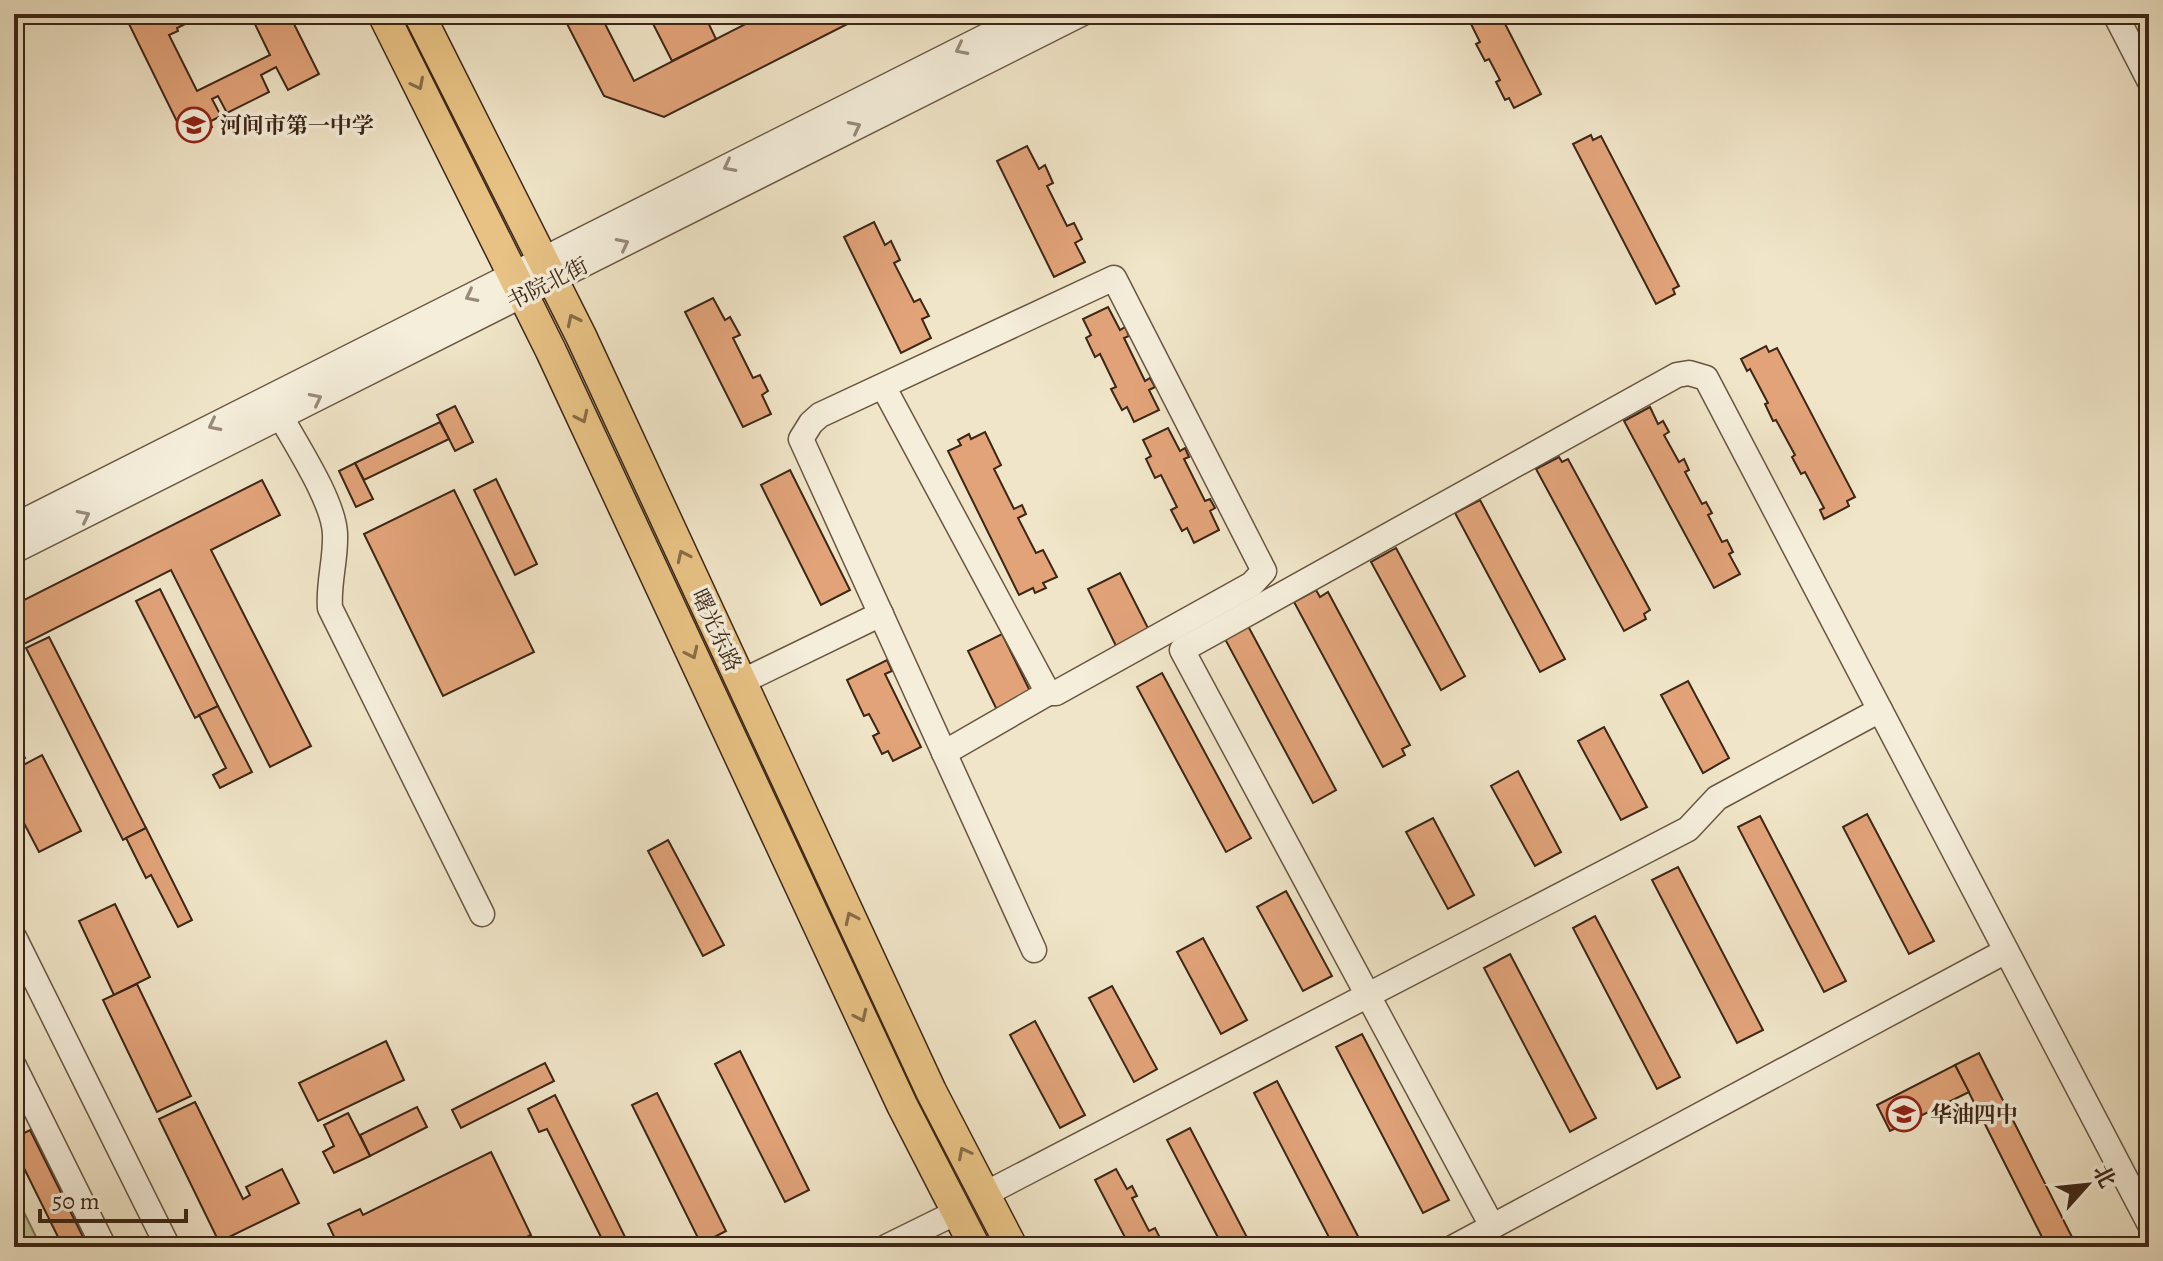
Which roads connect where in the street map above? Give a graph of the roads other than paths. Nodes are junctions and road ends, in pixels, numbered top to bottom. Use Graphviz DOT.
graph roads {
  1 [pos="383,14"];
  2 [pos="419,14"];
  3 [pos="1030,14"];
  4 [pos="1081,14"];
  5 [pos="2115,14"];
  6 [pos="996,22"];
  7 [pos="2149,80"];
  8 [pos="548,270"];
  9 [pos="519,284"];
  10 [pos="883,386"];
  11 [pos="281,417"];
  12 [pos="14,526"];
  13 [pos="14,551"];
  14 [pos="881,614"];
  15 [pos="741,682"];
  16 [pos="1048,693"];
  17 [pos="1880,710"];
  18 [pos="944,753"];
  19 [pos="482,914"];
  20 [pos="14,937"];
  21 [pos="1034,950"];
  22 [pos="2006,951"];
  23 [pos="1368,995"];
  24 [pos="14,1066"];
  25 [pos="985,1194"];
  26 [pos="957,1212"];
  27 [pos="2149,1223"];
  28 [pos="1492,1226"];
  29 [pos="104,1247"];
  30 [pos="168,1247"];
  31 [pos="886,1247"];
  32 [pos="975,1247"];
  33 [pos="1012,1247"];
  34 [pos="1454,1247"];
  1 -- 9 [label="main road, 曙光东路, one-way"];
  2 -- 8 [label="main road, 曙光东路"];
  3 -- 6 [label="street, 书院北街"];
  8 -- 4 [label="street, 书院北街, one-way"];
  5 -- 7 [label="street"];
  6 -- 8 [label="street, 书院北街, one-way"];
  8 -- 9 [label="street, 书院北街"];
  15 -- 8 [label="main road, 曙光东路, one-way"];
  11 -- 9 [label="street, 书院北街, one-way"];
  9 -- 12 [label="street, 书院北街, one-way"];
  9 -- 26 [label="main road, 曙光东路, one-way"];
  10 -- 14 [label="street"];
  10 -- 16 [label="street"];
  10 -- 16 [label="street"];
  13 -- 11 [label="street, 书院北街, one-way"];
  11 -- 19 [label="street"];
  14 -- 15 [label="street"];
  14 -- 18 [label="street"];
  25 -- 15 [label="main road, 曙光东路, one-way"];
  16 -- 18 [label="street"];
  17 -- 22 [label="street"];
  17 -- 23 [label="street"];
  17 -- 23 [label="street"];
  18 -- 21 [label="street"];
  20 -- 30 [label="street"];
  22 -- 27 [label="street"];
  22 -- 28 [label="street"];
  23 -- 25 [label="street"];
  23 -- 28 [label="street"];
  24 -- 29 [label="street"];
  25 -- 33 [label="main road, 曙光东路"];
  26 -- 31 [label="street"];
  26 -- 32 [label="main road, 曙光东路"];
  28 -- 34 [label="street"];
}
